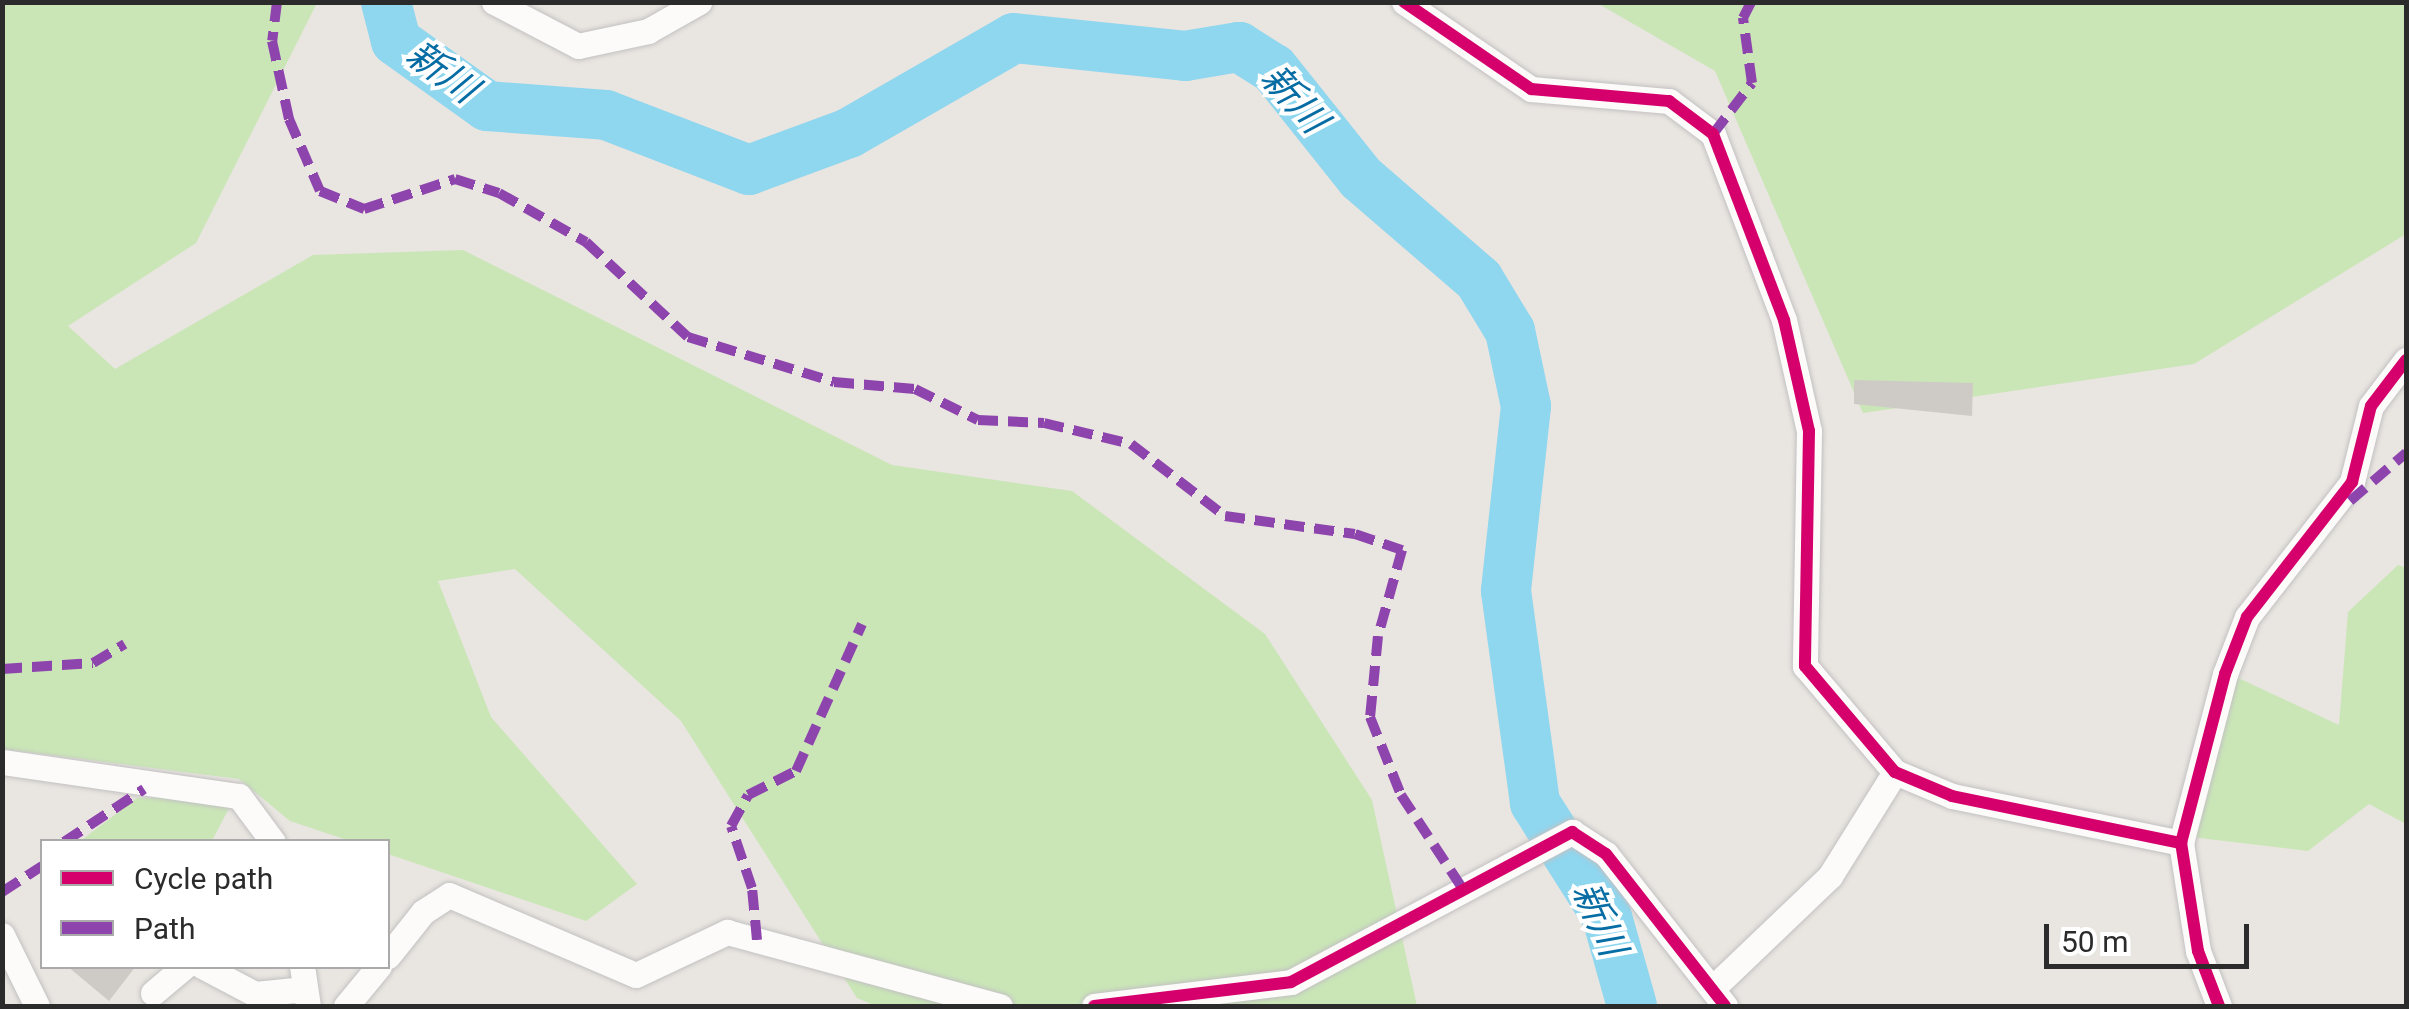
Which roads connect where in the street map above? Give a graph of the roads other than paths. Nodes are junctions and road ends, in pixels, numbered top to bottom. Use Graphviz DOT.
graph roads {
  1 [pos="494,2"];
  2 [pos="700,2"];
  3 [pos="1404,2"];
  4 [pos="2406,360"];
  5 [pos="2,762"];
  6 [pos="1895,772"];
  7 [pos="271,839"];
  8 [pos="2181,843"];
  9 [pos="2,935"];
  10 [pos="390,953"];
  11 [pos="182,969"];
  12 [pos="208,969"];
  13 [pos="377,969"];
  14 [pos="305,987"];
  15 [pos="154,993"];
  16 [pos="1720,996"];
  17 [pos="38,1006"];
  18 [pos="346,1006"];
  19 [pos="1000,1006"];
  20 [pos="1094,1006"];
  21 [pos="2219,1006"];
  1 -- 2 [label="street"];
  3 -- 6 [label="street"];
  4 -- 8 [label="street"];
  5 -- 7 [label="street"];
  6 -- 8 [label="street"];
  6 -- 16 [label="street"];
  8 -- 21 [label="street"];
  9 -- 17 [label="street"];
  10 -- 19 [label="street"];
  11 -- 15 [label="street"];
  12 -- 14 [label="street"];
  13 -- 18 [label="street"];
  16 -- 20 [label="street"];
}
